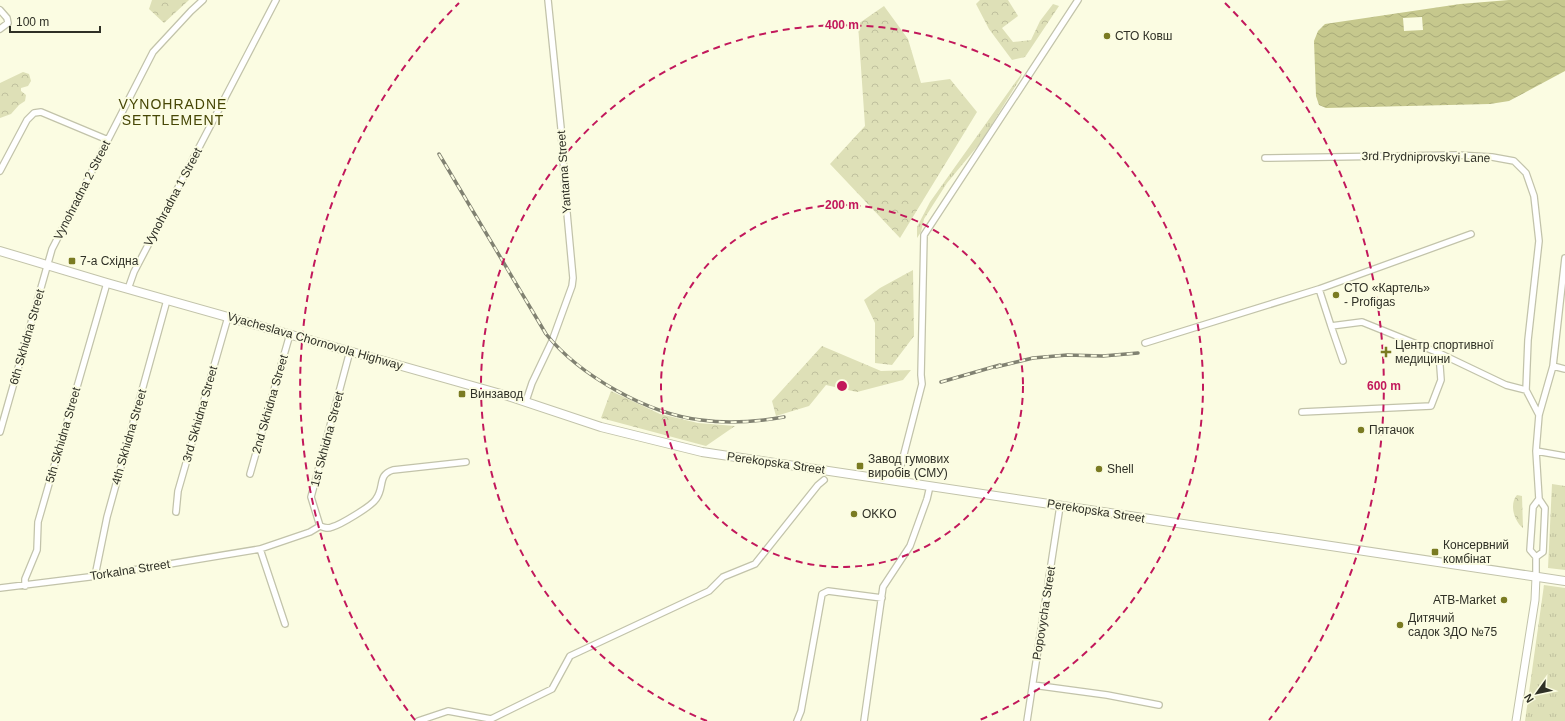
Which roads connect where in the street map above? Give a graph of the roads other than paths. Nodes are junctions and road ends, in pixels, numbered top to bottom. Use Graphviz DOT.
graph roads {
  1 [pos="203,0"];
  2 [pos="548,0"];
  3 [pos="1078,0"];
  4 [pos="274,1"];
  5 [pos="0,10"];
  6 [pos="0,29"];
  7 [pos="108,140"];
  8 [pos="1266,158"];
  9 [pos="0,171"];
  10 [pos="1471,234"];
  11 [pos="0,251"];
  12 [pos="1565,258"];
  13 [pos="47,265"];
  14 [pos="107,283"];
  15 [pos="128,289"];
  16 [pos="1319,289"];
  17 [pos="167,300"];
  18 [pos="228,317"];
  19 [pos="1331,326"];
  20 [pos="290,334"];
  21 [pos="1145,343"];
  22 [pos="350,351"];
  23 [pos="1439,353"];
  24 [pos="1343,361"];
  25 [pos="1553,366"];
  26 [pos="1565,369"];
  27 [pos="1526,390"];
  28 [pos="526,401"];
  29 [pos="1302,412"];
  30 [pos="1539,415"];
  31 [pos="0,432"];
  32 [pos="629,434"];
  33 [pos="1536,451"];
  34 [pos="1565,456"];
  35 [pos="466,462"];
  36 [pos="250,474"];
  37 [pos="824,480"];
  38 [pos="897,481"];
  39 [pos="930,486"];
  40 [pos="1539,499"];
  41 [pos="1060,506"];
  42 [pos="176,512"];
  43 [pos="320,526"];
  44 [pos="260,549"];
  45 [pos="1536,557"];
  46 [pos="97,576"];
  47 [pos="1536,577"];
  48 [pos="1565,581"];
  49 [pos="25,586"];
  50 [pos="0,588"];
  51 [pos="882,598"];
  52 [pos="285,624"];
  53 [pos="1033,685"];
  54 [pos="1159,705"];
  55 [pos="418,721"];
  56 [pos="797,721"];
  57 [pos="864,721"];
  58 [pos="1027,721"];
  59 [pos="1516,721"];
  1 -- 7 [label="street, Vynohradna 2 Street"];
  2 -- 28 [label="street, Yantarna Street"];
  3 -- 38 [label="street"];
  4 -- 15 [label="street, Vynohradna 1 Street"];
  5 -- 6 [label="street"];
  7 -- 9 [label="street"];
  7 -- 13 [label="street, Vynohradna 2 Street"];
  8 -- 27 [label="street, 3rd Prydniprovskyi Lane"];
  10 -- 16 [label="street"];
  11 -- 13 [label="main road, Vyacheslava Chornovola Highway"];
  12 -- 25 [label="street"];
  13 -- 14 [label="main road, Vyacheslava Chornovola Highway"];
  13 -- 31 [label="street, 6th Skhidna Street"];
  14 -- 15 [label="main road, Vyacheslava Chornovola Highway"];
  14 -- 49 [label="street, 5th Skhidna Street"];
  15 -- 17 [label="main road, Vyacheslava Chornovola Highway"];
  16 -- 19 [label="street"];
  16 -- 21 [label="street"];
  17 -- 18 [label="main road, Vyacheslava Chornovola Highway"];
  17 -- 46 [label="street, 4th Skhidna Street"];
  18 -- 20 [label="main road, Vyacheslava Chornovola Highway"];
  18 -- 42 [label="street, 3rd Skhidna Street"];
  19 -- 23 [label="street"];
  19 -- 24 [label="street"];
  20 -- 22 [label="main road, Vyacheslava Chornovola Highway"];
  20 -- 36 [label="street, 2nd Skhidna Street"];
  22 -- 28 [label="main road, Vyacheslava Chornovola Highway"];
  22 -- 43 [label="street, 1st Skhidna Street"];
  23 -- 27 [label="street"];
  23 -- 29 [label="street"];
  25 -- 26 [label="street"];
  25 -- 30 [label="street"];
  27 -- 30 [label="street, 3rd Prydniprovskyi Lane"];
  28 -- 32 [label="main road, Vyacheslava Chornovola Highway"];
  30 -- 33 [label="street"];
  32 -- 38 [label="main road, Perekopska Street"];
  33 -- 34 [label="street"];
  33 -- 40 [label="street"];
  35 -- 43 [label="street"];
  37 -- 55 [label="street"];
  38 -- 39 [label="main road, Perekopska Street"];
  39 -- 41 [label="main road, Perekopska Street"];
  39 -- 51 [label="street"];
  40 -- 45 [label="street"];
  40 -- 45 [label="street"];
  41 -- 47 [label="main road, Perekopska Street"];
  41 -- 53 [label="street, Popovycha Street"];
  43 -- 44 [label="street, Torkalna Street"];
  44 -- 46 [label="street, Torkalna Street"];
  44 -- 52 [label="street"];
  45 -- 47 [label="street"];
  46 -- 49 [label="street, Torkalna Street"];
  47 -- 48 [label="main road, Perekopska Street"];
  47 -- 59 [label="main road"];
  49 -- 50 [label="street, Torkalna Street"];
  51 -- 56 [label="street"];
  51 -- 57 [label="street"];
  53 -- 54 [label="street"];
  53 -- 58 [label="street, Popovycha Street"];
}
